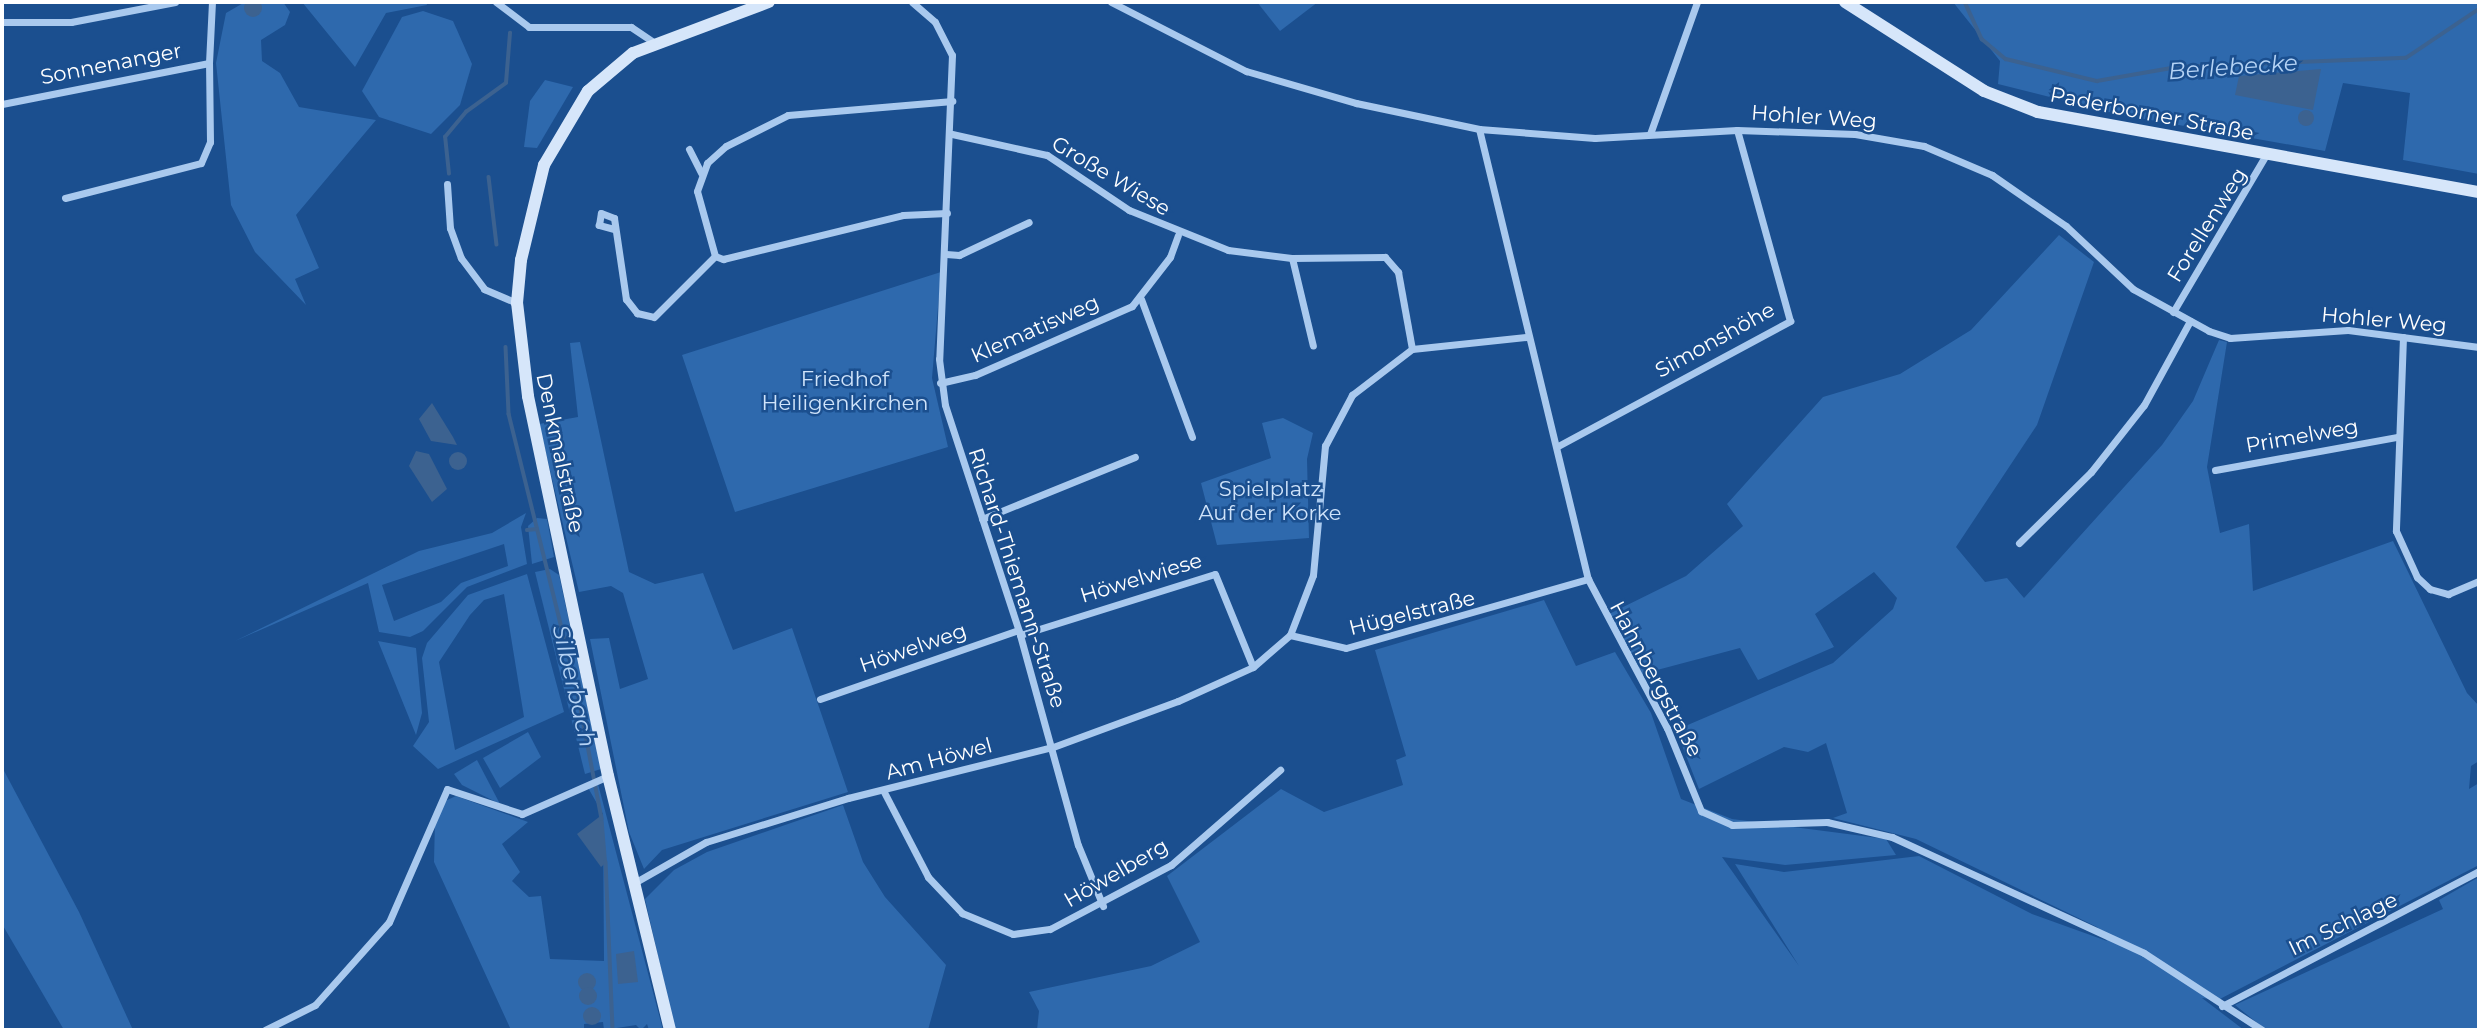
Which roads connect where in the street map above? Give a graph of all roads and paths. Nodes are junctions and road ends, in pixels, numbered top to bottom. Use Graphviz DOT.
graph roads {
  1 [pos="175,2"];
  2 [pos="212,2"];
  3 [pos="496,2"];
  4 [pos="769,2"];
  5 [pos="912,2"];
  6 [pos="1111,2"];
  7 [pos="1697,2"];
  8 [pos="1845,2"];
  9 [pos="2,22"];
  10 [pos="655,43"];
  11 [pos="209,63"];
  12 [pos="952,101"];
  13 [pos="2,104"];
  14 [pos="1479,129"];
  15 [pos="1737,130"];
  16 [pos="952,134"];
  17 [pos="1650,134"];
  18 [pos="689,149"];
  19 [pos="2266,155"];
  20 [pos="701,173"];
  21 [pos="447,184"];
  22 [pos="2479,192"];
  23 [pos="65,198"];
  24 [pos="947,213"];
  25 [pos="1029,222"];
  26 [pos="614,229"];
  27 [pos="1178,235"];
  28 [pos="946,254"];
  29 [pos="715,256"];
  30 [pos="1292,258"];
  31 [pos="1141,299"];
  32 [pos="517,303"];
  33 [pos="2173,312"];
  34 [pos="2190,321"];
  35 [pos="1526,337"];
  36 [pos="2403,337"];
  37 [pos="1313,346"];
  38 [pos="2479,347"];
  39 [pos="1412,349"];
  40 [pos="940,383"];
  41 [pos="2396,437"];
  42 [pos="1192,438"];
  43 [pos="1558,446"];
  44 [pos="1135,457"];
  45 [pos="2215,470"];
  46 [pos="982,519"];
  47 [pos="2019,543"];
  48 [pos="1588,579"];
  49 [pos="2479,581"];
  50 [pos="1019,632"];
  51 [pos="1290,635"];
  52 [pos="1253,667"];
  53 [pos="820,699"];
  54 [pos="1053,747"];
  55 [pos="1280,770"];
  56 [pos="604,777"];
  57 [pos="884,792"];
  58 [pos="2479,871"];
  59 [pos="634,883"];
  60 [pos="1103,905"];
  61 [pos="2222,1006"];
  62 [pos="265,1030"];
  63 [pos="670,1030"];
  64 [pos="2262,1030"];
  1 -- 9 [label="street"];
  2 -- 11 [label="street, Sonnenanger"];
  3 -- 10 [label="street"];
  4 -- 10 [label="main road, Denkmalstraße"];
  5 -- 12 [label="street, Richard-Thiemann-Straße"];
  6 -- 14 [label="street, Hohler Weg"];
  7 -- 17 [label="street"];
  8 -- 19 [label="main road, Paderborner Straße"];
  10 -- 32 [label="main road, Denkmalstraße"];
  11 -- 13 [label="street, Sonnenanger"];
  11 -- 23 [label="street"];
  12 -- 16 [label="street, Richard-Thiemann-Straße"];
  12 -- 20 [label="street"];
  14 -- 17 [label="street, Hohler Weg"];
  14 -- 35 [label="street, Hahnbergstraße"];
  15 -- 17 [label="street, Hohler Weg"];
  15 -- 33 [label="street, Hohler Weg"];
  15 -- 43 [label="street, Simonshöhe"];
  16 -- 24 [label="street, Richard-Thiemann-Straße"];
  16 -- 27 [label="street, Große Wiese"];
  18 -- 20 [label="street"];
  19 -- 22 [label="main road, Paderborner Straße"];
  19 -- 33 [label="street, Forellenweg"];
  20 -- 29 [label="street"];
  21 -- 32 [label="street"];
  24 -- 28 [label="street, Richard-Thiemann-Straße"];
  24 -- 29 [label="street"];
  25 -- 28 [label="street"];
  26 -- 29 [label="street"];
  27 -- 30 [label="street, Große Wiese"];
  27 -- 31 [label="street"];
  28 -- 40 [label="street, Richard-Thiemann-Straße"];
  30 -- 37 [label="street"];
  30 -- 39 [label="street, Große Wiese"];
  31 -- 40 [label="street, Klematisweg"];
  31 -- 42 [label="street"];
  32 -- 56 [label="main road, Denkmalstraße"];
  33 -- 34 [label="street, Hohler Weg"];
  34 -- 36 [label="street, Hohler Weg"];
  34 -- 47 [label="street"];
  35 -- 39 [label="street"];
  35 -- 43 [label="street, Hahnbergstraße"];
  36 -- 38 [label="street, Hohler Weg"];
  36 -- 41 [label="street"];
  39 -- 51 [label="street"];
  40 -- 46 [label="street, Richard-Thiemann-Straße"];
  41 -- 45 [label="street, Primelweg"];
  41 -- 49 [label="street"];
  43 -- 48 [label="street, Hahnbergstraße"];
  44 -- 46 [label="street"];
  46 -- 50 [label="street, Richard-Thiemann-Straße"];
  48 -- 51 [label="street, Hügelstraße"];
  48 -- 61 [label="street, Hahnbergstraße"];
  50 -- 52 [label="street, Höwelwiese"];
  50 -- 53 [label="street, Höwelweg"];
  50 -- 54 [label="street, Richard-Thiemann-Straße"];
  51 -- 52 [label="street"];
  52 -- 54 [label="street, Am Höwel"];
  54 -- 57 [label="street, Am Höwel"];
  54 -- 60 [label="street, Richard-Thiemann-Straße"];
  55 -- 60 [label="street, Höwelberg"];
  56 -- 59 [label="main road, Denkmalstraße"];
  56 -- 62 [label="street"];
  57 -- 59 [label="street, Am Höwel"];
  57 -- 60 [label="street, Höwelberg"];
  58 -- 61 [label="street, Im Schlage"];
  59 -- 63 [label="main road, Denkmalstraße"];
  61 -- 64 [label="street, Hahnbergstraße"];
}
